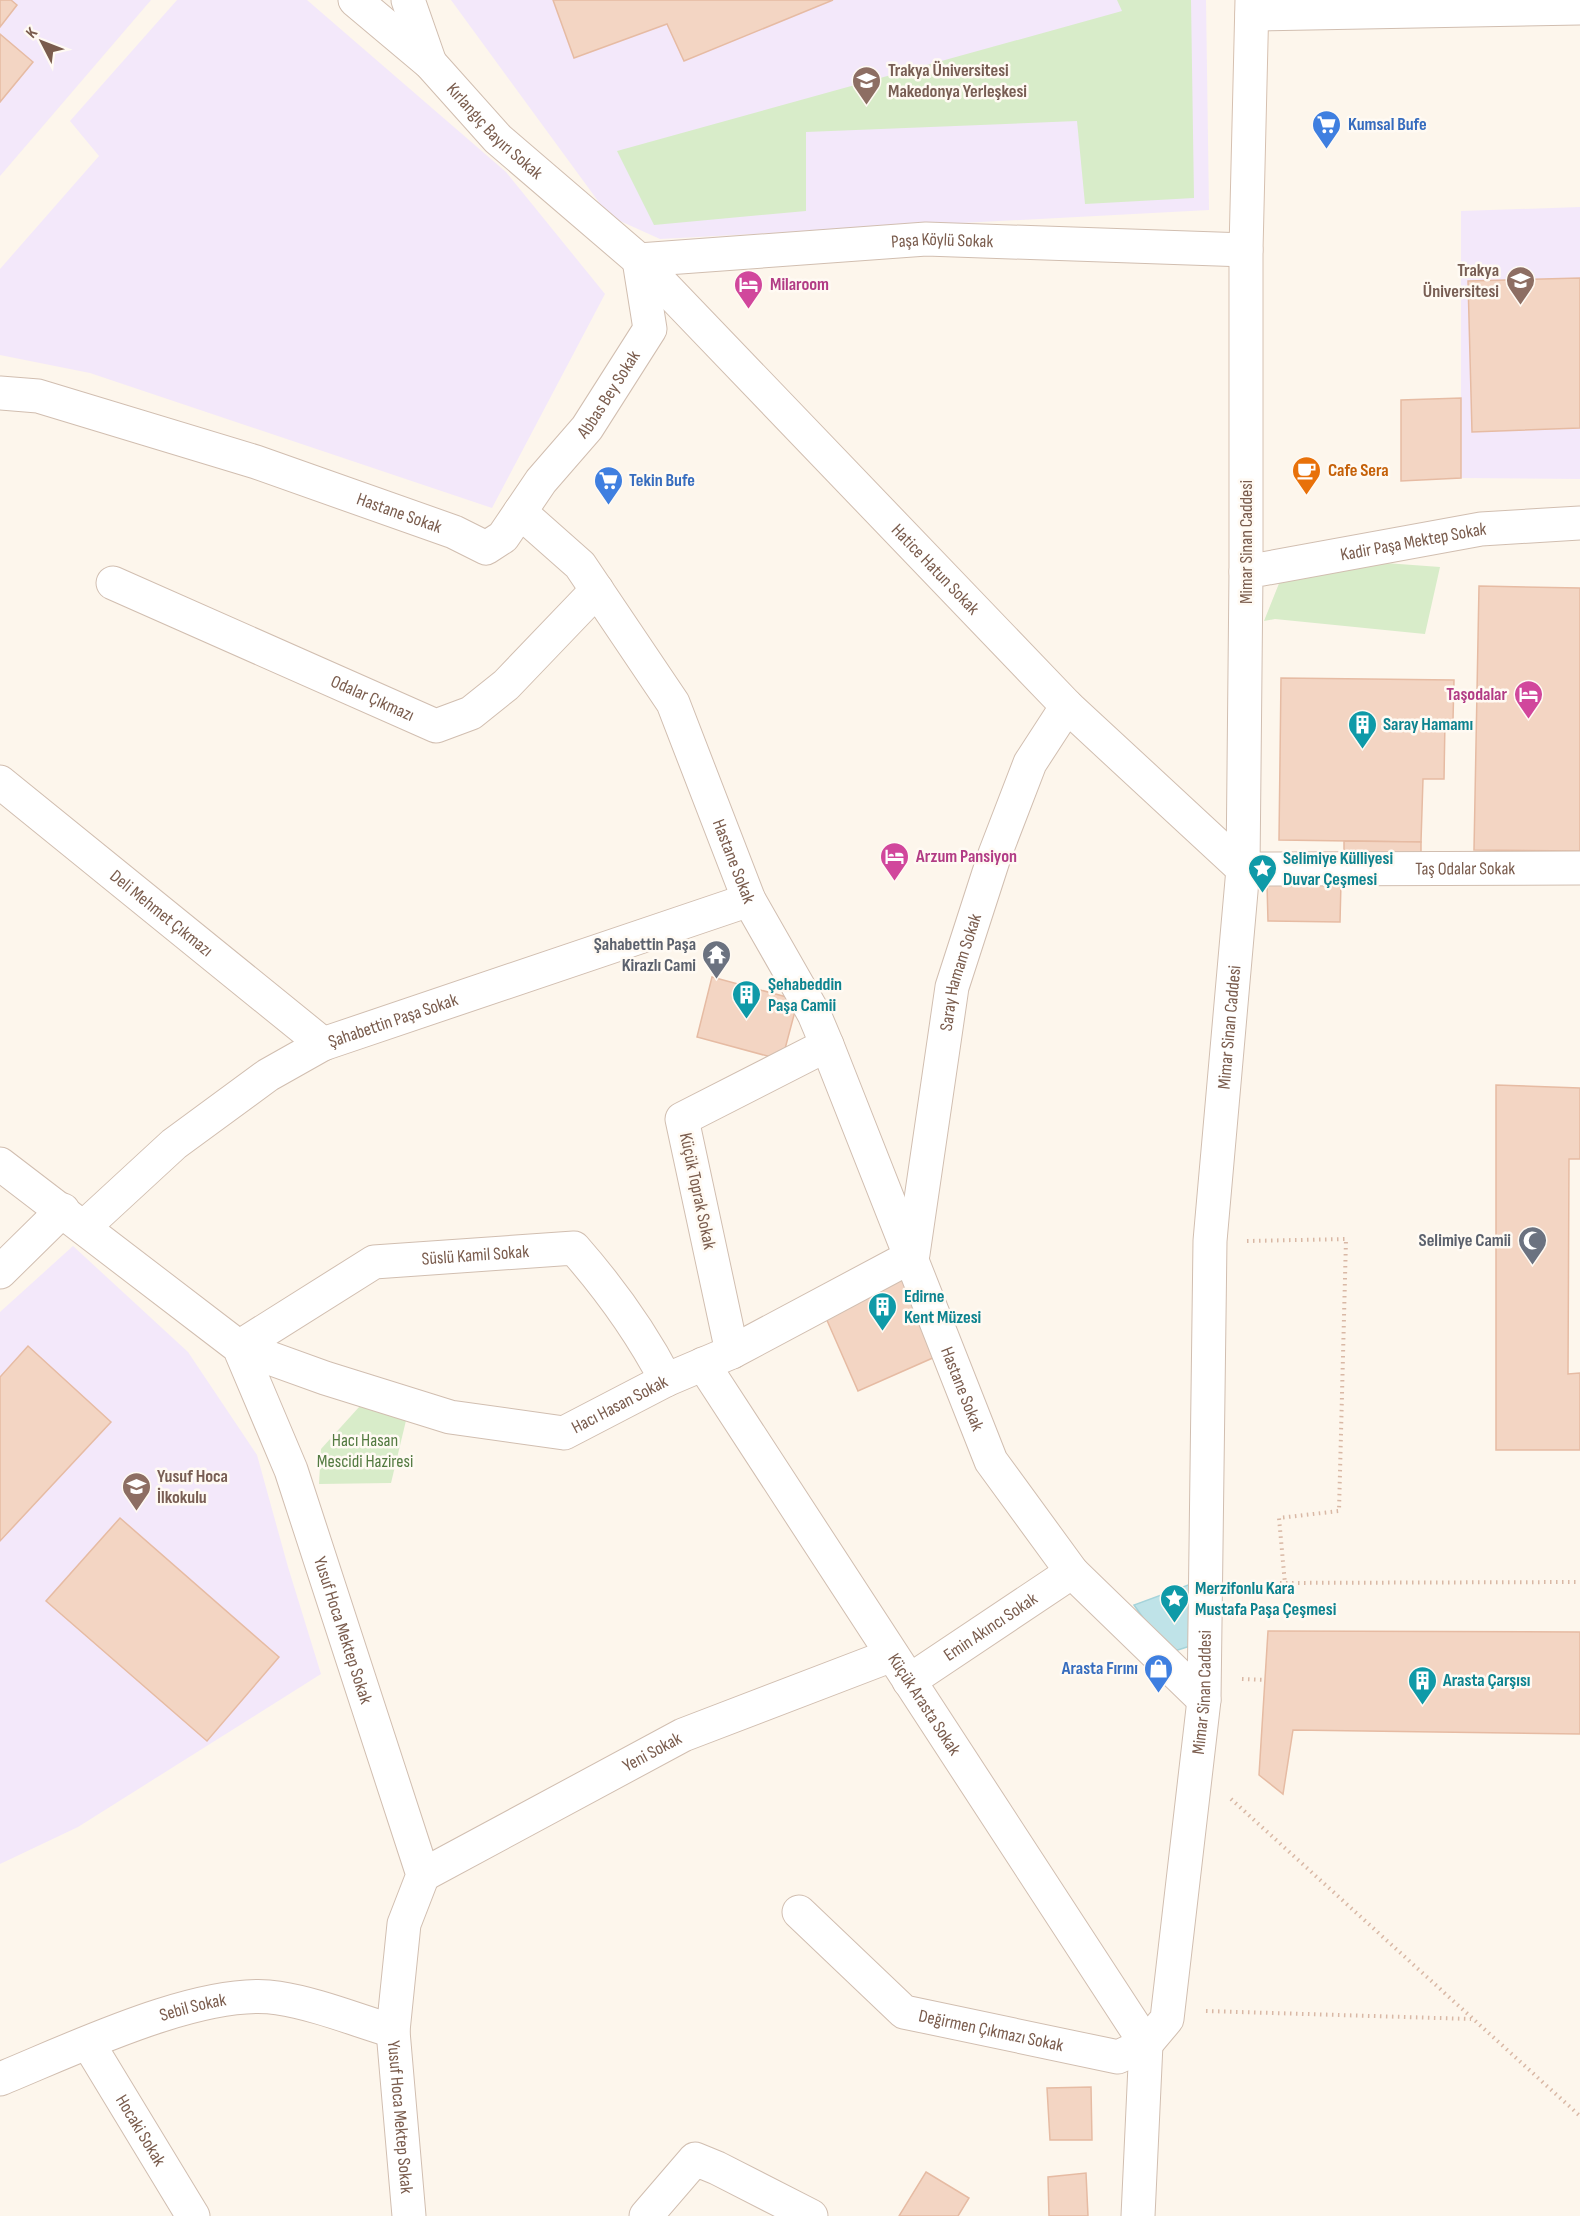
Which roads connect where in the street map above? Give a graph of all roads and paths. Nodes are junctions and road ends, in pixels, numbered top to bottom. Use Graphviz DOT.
graph roads {
  1 [pos="355,0"];
  2 [pos="408,0"];
  3 [pos="1252,7"];
  4 [pos="1580,8"];
  5 [pos="430,63"];
  6 [pos="1246,250"];
  7 [pos="639,260"];
  8 [pos="0,393"];
  9 [pos="520,512"];
  10 [pos="1580,523"];
  11 [pos="1246,572"];
  12 [pos="113,583"];
  13 [pos="597,590"];
  14 [pos="1067,706"];
  15 [pos="0,782"];
  16 [pos="1580,868"];
  17 [pos="1243,869"];
  18 [pos="749,900"];
  19 [pos="323,1044"];
  20 [pos="827,1045"];
  21 [pos="0,1164"];
  22 [pos="74,1219"];
  23 [pos="1210,1241"];
  24 [pos="912,1256"];
  25 [pos="0,1272"];
  26 [pos="239,1347"];
  27 [pos="718,1358"];
  28 [pos="666,1380"];
  29 [pos="1072,1572"];
  30 [pos="1580,1582"];
  31 [pos="1268,1583"];
  32 [pos="1285,1584"];
  33 [pos="901,1668"];
  34 [pos="1204,1700"];
  35 [pos="1197,1769"];
  36 [pos="423,1875"];
  37 [pos="799,1912"];
  38 [pos="1167,2010"];
  39 [pos="1472,2019"];
  40 [pos="393,2031"];
  41 [pos="88,2043"];
  42 [pos="1146,2044"];
  43 [pos="0,2079"];
  44 [pos="1580,2116"];
  45 [pos="192,2216"];
  46 [pos="409,2216"];
  47 [pos="646,2216"];
  48 [pos="810,2216"];
  49 [pos="1138,2216"];
  1 -- 5 [label="street, Kırlangıç Bayırı Sokak"];
  2 -- 5 [label="street"];
  3 -- 4 [label="street"];
  3 -- 6 [label="street, Mimar Sinan Caddesi"];
  5 -- 7 [label="street, Kırlangıç Bayırı Sokak"];
  6 -- 7 [label="street, Paşa Köylü Sokak"];
  6 -- 11 [label="street, Mimar Sinan Caddesi"];
  7 -- 9 [label="street, Abbas Bey Sokak"];
  7 -- 14 [label="street, Hatice Hatun Sokak"];
  8 -- 9 [label="street, Hastane Sokak"];
  9 -- 13 [label="street, Hastane Sokak"];
  10 -- 11 [label="street, Kadir Paşa Mektep Sokak"];
  11 -- 17 [label="street, Mimar Sinan Caddesi"];
  12 -- 13 [label="street, Odalar Çıkmazı"];
  13 -- 18 [label="street, Hastane Sokak"];
  14 -- 17 [label="street, Hatice Hatun Sokak"];
  14 -- 24 [label="street, Saray Hamam Sokak"];
  15 -- 19 [label="street, Deli Mehmet Çıkmazı"];
  16 -- 17 [label="street, Taş Odalar Sokak"];
  17 -- 23 [label="street, Mimar Sinan Caddesi"];
  18 -- 19 [label="street, Şahabettin Paşa Sokak"];
  18 -- 20 [label="street, Hastane Sokak"];
  19 -- 22 [label="street, Şahabettin Paşa Sokak"];
  20 -- 24 [label="street, Hastane Sokak"];
  20 -- 27 [label="street, Küçük Toprak Sokak"];
  21 -- 22 [label="street, Yusuf Hoca Mektep Sokak"];
  22 -- 25 [label="street, Şahabettin Paşa Sokak"];
  22 -- 26 [label="street, Yusuf Hoca Mektep Sokak"];
  23 -- 32 [label="path"];
  23 -- 34 [label="street, Mimar Sinan Caddesi"];
  24 -- 27 [label="street, Hacı Hasan Sokak"];
  24 -- 29 [label="street, Hastane Sokak"];
  26 -- 28 [label="street, Hacı Hasan Sokak"];
  26 -- 28 [label="street, Süslü Kamil Sokak"];
  26 -- 36 [label="street, Yusuf Hoca Mektep Sokak"];
  27 -- 28 [label="street, Hacı Hasan Sokak"];
  27 -- 33 [label="street, Küçük Arasta Sokak"];
  29 -- 33 [label="street, Emin Akıncı Sokak"];
  29 -- 34 [label="street, Hastane Sokak"];
  30 -- 32 [label="path"];
  31 -- 32 [label="path"];
  33 -- 36 [label="street, Yeni Sokak"];
  33 -- 42 [label="street, Küçük Arasta Sokak"];
  34 -- 35 [label="street, Mimar Sinan Caddesi"];
  35 -- 38 [label="street, Mimar Sinan Caddesi"];
  35 -- 39 [label="path"];
  36 -- 40 [label="street, Yusuf Hoca Mektep Sokak"];
  37 -- 42 [label="street, Değirmen Çıkmazı Sokak"];
  38 -- 39 [label="path"];
  38 -- 42 [label="street, Mimar Sinan Caddesi"];
  39 -- 44 [label="path"];
  40 -- 41 [label="street, Sebil Sokak"];
  40 -- 46 [label="street, Yusuf Hoca Mektep Sokak"];
  41 -- 43 [label="street, Sebil Sokak"];
  41 -- 45 [label="street, Hocaki Sokak"];
  42 -- 49 [label="street"];
  47 -- 48 [label="street"];
}
